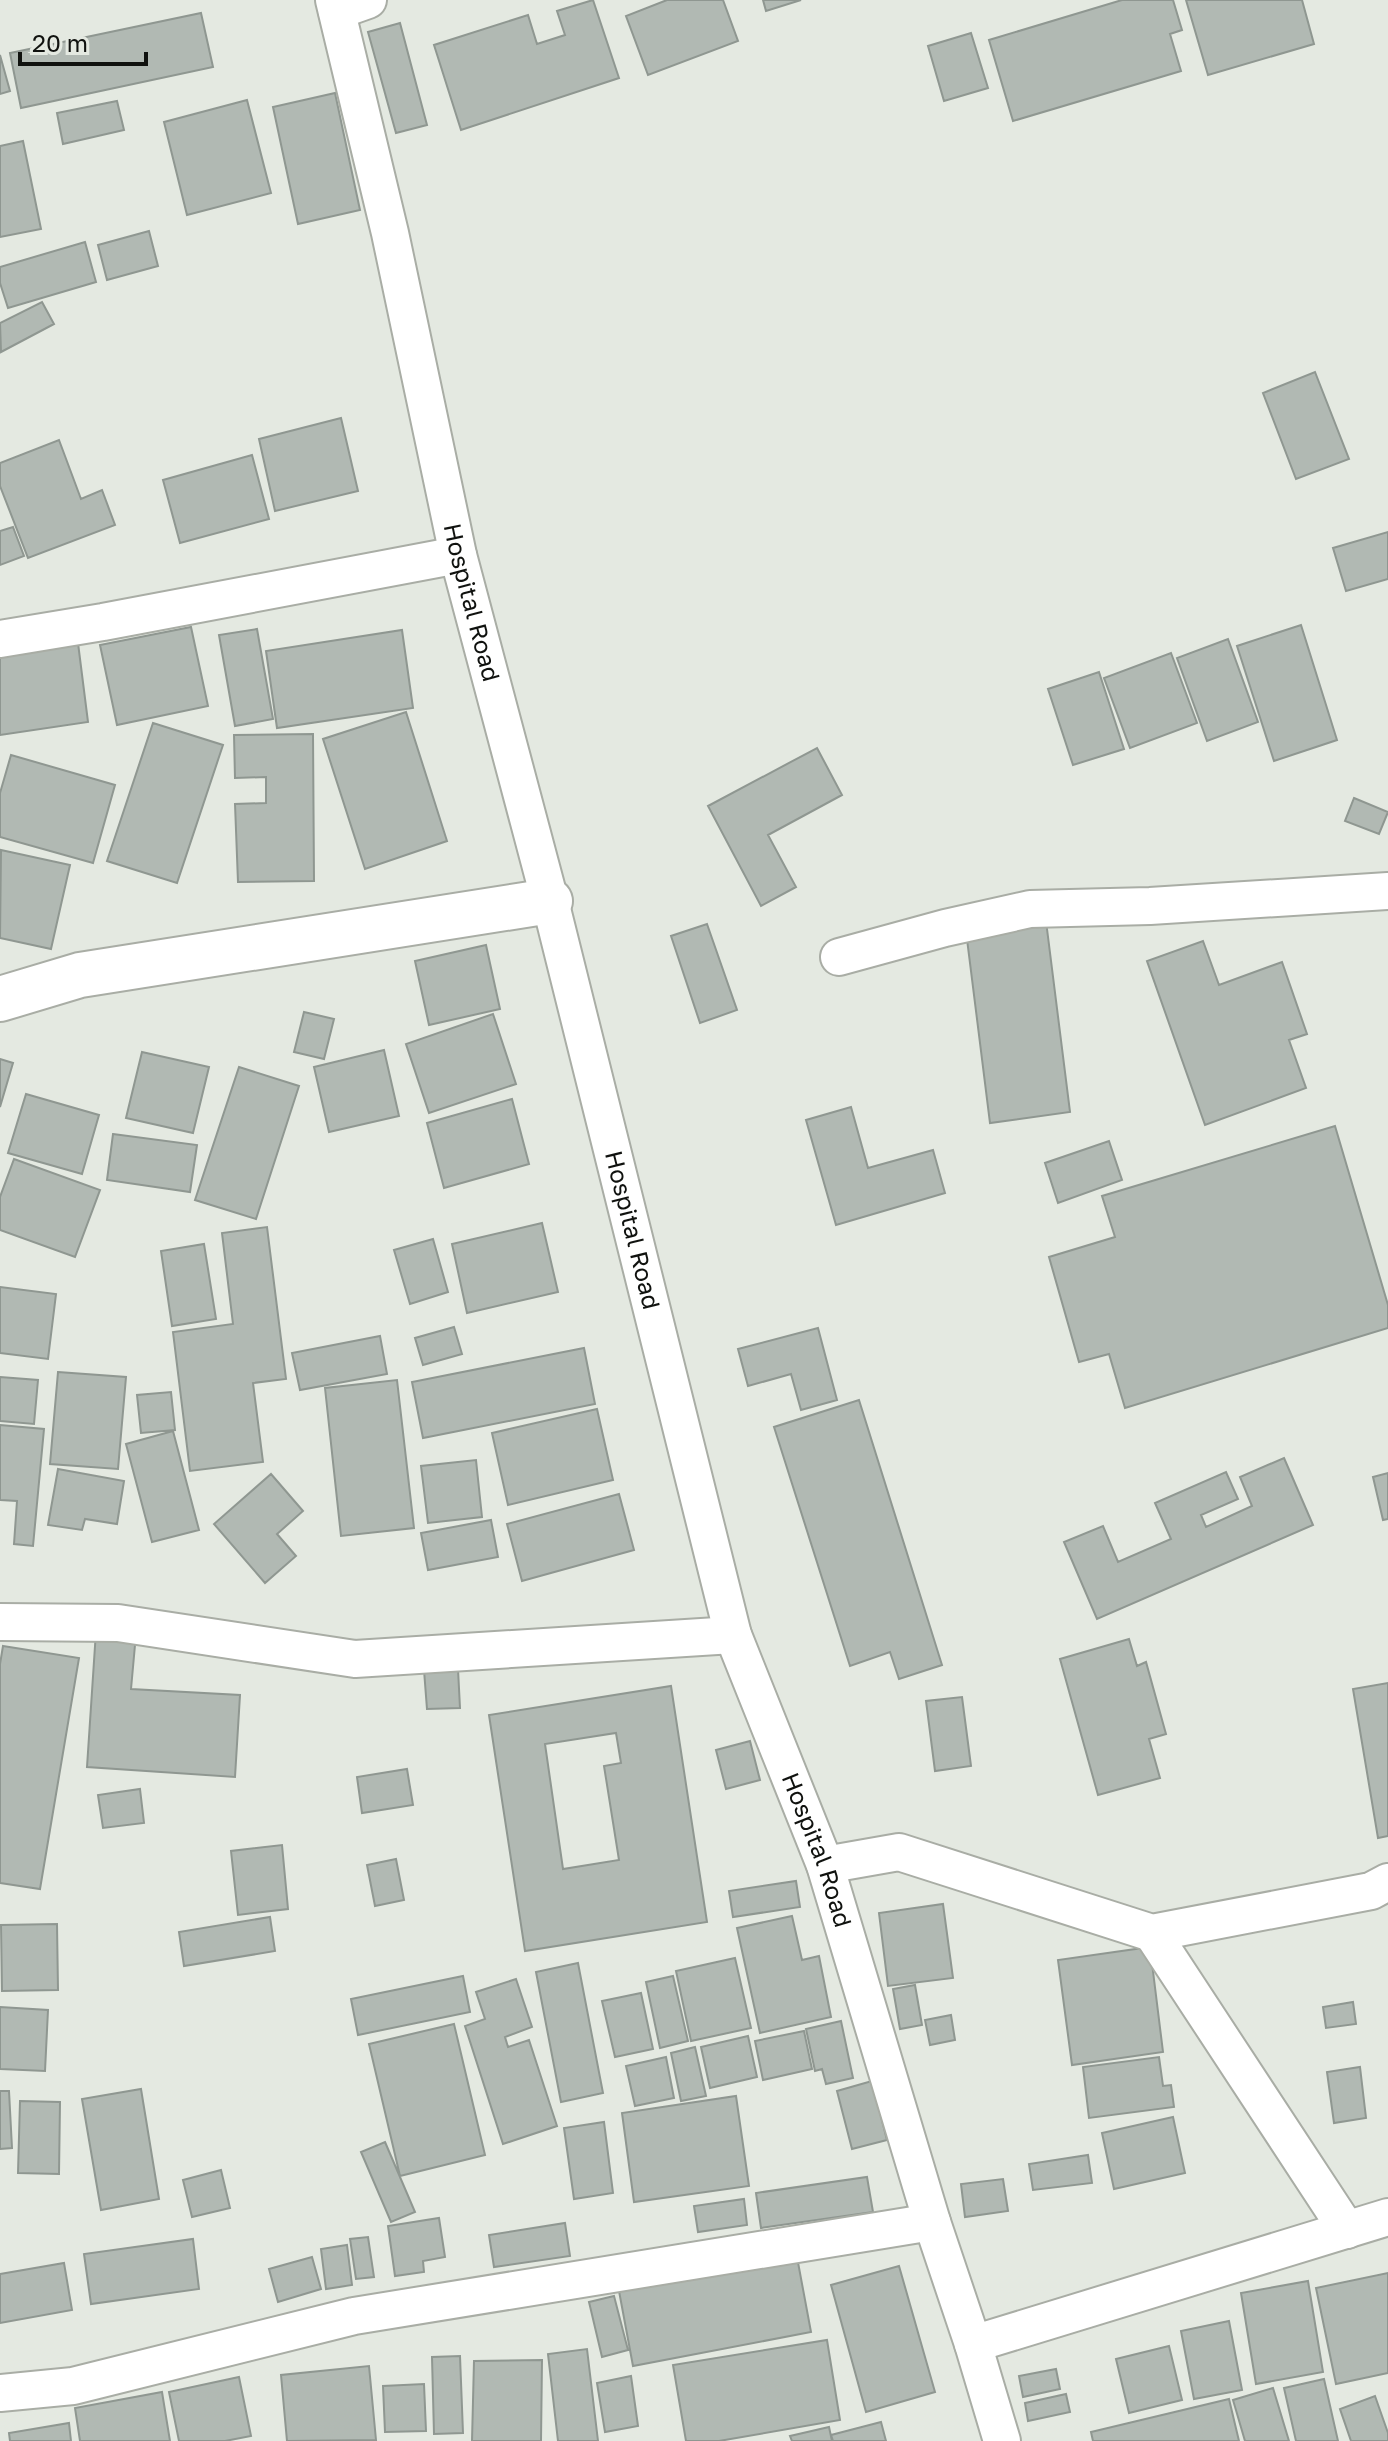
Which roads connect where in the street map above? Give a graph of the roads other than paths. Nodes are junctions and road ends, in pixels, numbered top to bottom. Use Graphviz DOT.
graph roads {
  1 [pos="347,4"];
  2 [pos="458,555"];
  3 [pos="0,639"];
  4 [pos="1388,891"];
  5 [pos="550,901"];
  6 [pos="839,957"];
  7 [pos="0,999"];
  8 [pos="0,1622"];
  9 [pos="733,1635"];
  10 [pos="825,1865"];
  11 [pos="1388,1882"];
  12 [pos="1152,1933"];
  13 [pos="1388,2217"];
  14 [pos="932,2222"];
  15 [pos="1347,2230"];
  16 [pos="973,2344"];
  17 [pos="0,2393"];
  18 [pos="1002,2441"];
  1 -- 2 [label="street, Hospital Road"];
  2 -- 3 [label="street"];
  2 -- 5 [label="street, Hospital Road"];
  4 -- 6 [label="street"];
  5 -- 7 [label="street"];
  5 -- 9 [label="street, Hospital Road"];
  8 -- 9 [label="street"];
  9 -- 10 [label="street, Hospital Road"];
  10 -- 12 [label="street"];
  10 -- 14 [label="street, Hospital Road"];
  11 -- 12 [label="street"];
  12 -- 15 [label="street"];
  13 -- 15 [label="street"];
  14 -- 16 [label="street, Hospital Road"];
  14 -- 17 [label="street"];
  15 -- 16 [label="street"];
  16 -- 18 [label="street, Hospital Road"];
}
